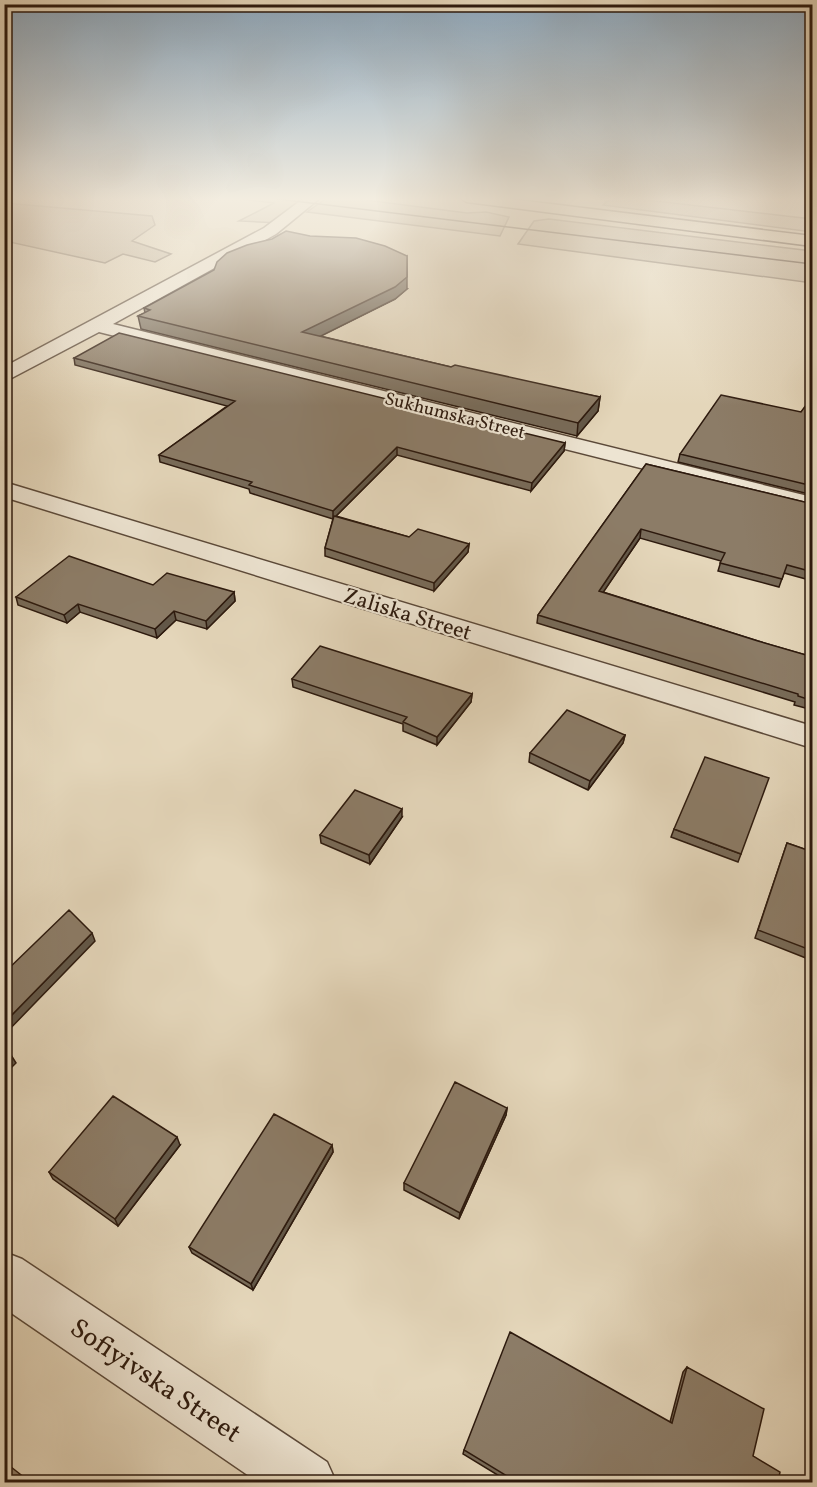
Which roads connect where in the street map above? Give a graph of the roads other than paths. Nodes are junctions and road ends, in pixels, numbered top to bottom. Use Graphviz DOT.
graph roads {
  1 [pos="204,267"];
  2 [pos="97,326"];
  3 [pos="4,376"];
  4 [pos="4,489"];
  5 [pos="813,504"];
  6 [pos="813,737"];
  7 [pos="4,1277"];
  8 [pos="307,1482"];
  1 -- 2 [label="street"];
  2 -- 3 [label="street"];
  2 -- 5 [label="street, Sukhumska Street"];
  4 -- 6 [label="street, Zaliska Street"];
  7 -- 8 [label="street, Sofiyivska Street"];
}
